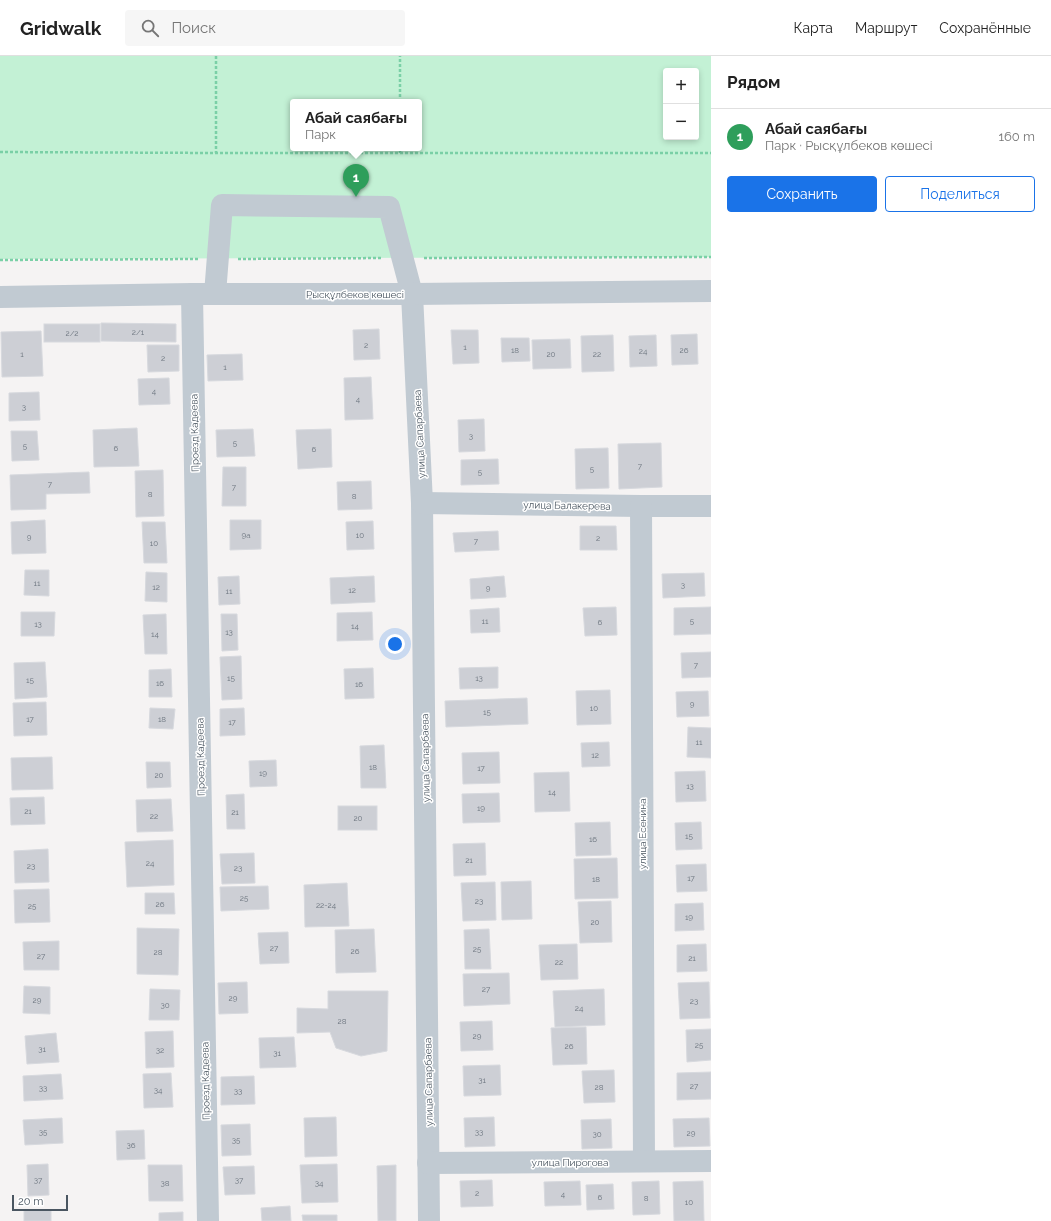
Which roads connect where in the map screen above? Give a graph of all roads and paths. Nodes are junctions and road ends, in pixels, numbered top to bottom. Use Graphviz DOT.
graph roads {
  1 [pos="216,56"];
  2 [pos="400,56"];
  3 [pos="400,99"];
  4 [pos="0,152"];
  5 [pos="711,152"];
  6 [pos="216,153"];
  7 [pos="400,153"];
  8 [pos="711,257"];
  9 [pos="403,258"];
  10 [pos="218,259"];
  11 [pos="0,260"];
  12 [pos="711,291"];
  13 [pos="192,294"];
  14 [pos="215,294"];
  15 [pos="412,294"];
  16 [pos="0,297"];
  17 [pos="422,502"];
  18 [pos="641,506"];
  19 [pos="711,506"];
  20 [pos="711,1161"];
  21 [pos="644,1162"];
  22 [pos="428,1163"];
  23 [pos="208,1221"];
  24 [pos="428,1221"];
  1 -- 6 [label="path"];
  2 -- 3 [label="path"];
  4 -- 6 [label="path"];
  5 -- 7 [label="path"];
  6 -- 7 [label="path"];
  8 -- 9 [label="path"];
  9 -- 10 [label="path"];
  9 -- 10 [label="street, улица Сапарбаева"];
  9 -- 15 [label="street, улица Сапарбаева"];
  10 -- 11 [label="path"];
  10 -- 14 [label="street"];
  12 -- 15 [label="street, Рысқұлбеков көшесі"];
  13 -- 14 [label="street, Рысқұлбеков көшесі"];
  13 -- 16 [label="street, Рысқұлбеков көшесі"];
  13 -- 23 [label="street, Проезд Кадеева"];
  14 -- 15 [label="street, Рысқұлбеков көшесі"];
  15 -- 17 [label="street, улица Сапарбаева"];
  17 -- 18 [label="street, улица Балакерева"];
  17 -- 22 [label="street, улица Сапарбаева"];
  18 -- 19 [label="street, улица Балакерева"];
  18 -- 21 [label="street, улица Есенина"];
  20 -- 21 [label="street, улица Пирогова"];
  21 -- 22 [label="street, улица Пирогова"];
  22 -- 24 [label="street, улица Сапарбаева"];
}
